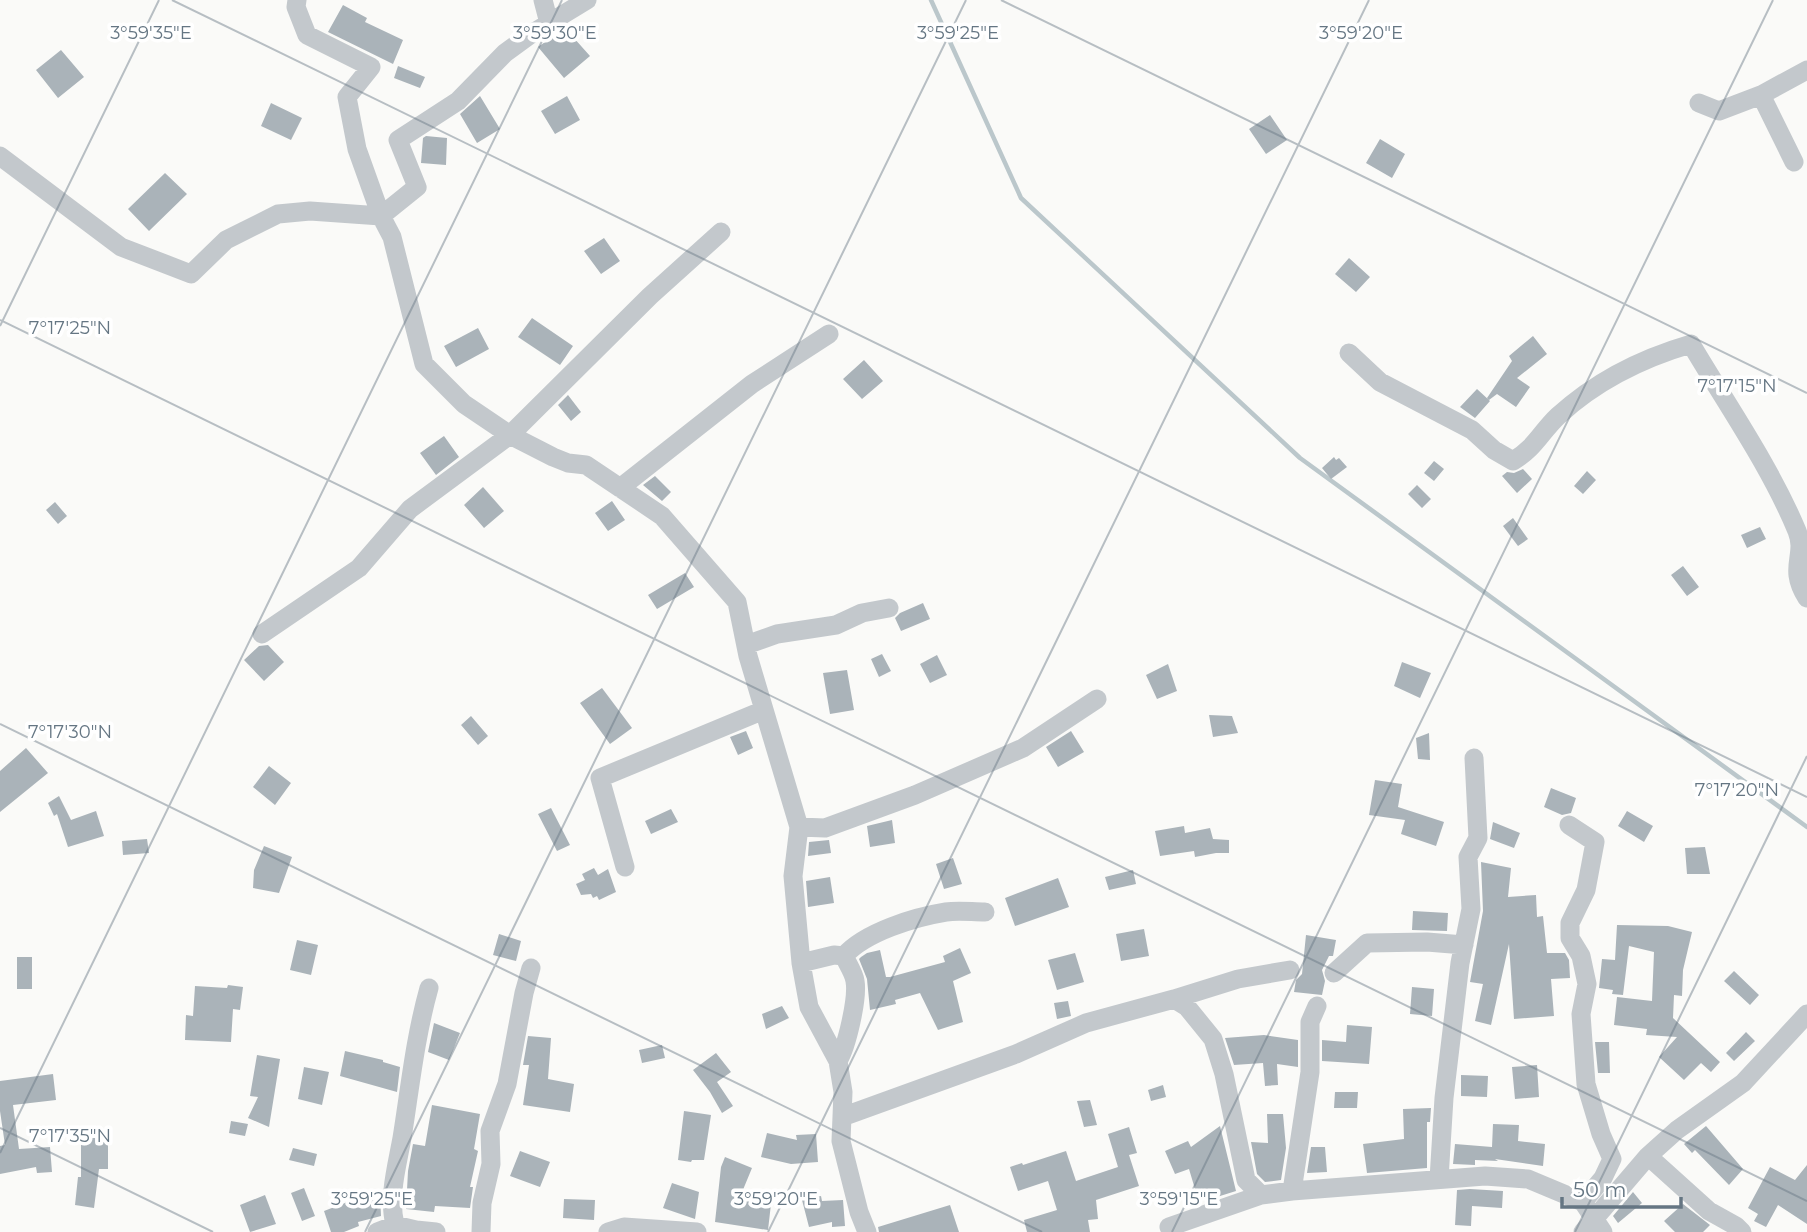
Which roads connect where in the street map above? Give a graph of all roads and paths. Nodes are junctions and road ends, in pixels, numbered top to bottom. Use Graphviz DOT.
graph roads {
  1 [pos="297,0"];
  2 [pos="543,0"];
  3 [pos="587,0"];
  4 [pos="550,23"];
  5 [pos="1807,70"];
  6 [pos="1761,95"];
  7 [pos="1699,103"];
  8 [pos="0,156"];
  9 [pos="1794,162"];
  10 [pos="381,216"];
  11 [pos="721,232"];
  12 [pos="830,334"];
  13 [pos="1349,353"];
  14 [pos="510,435"];
  15 [pos="620,488"];
  16 [pos="1807,598"];
  17 [pos="889,608"];
  18 [pos="262,634"];
  19 [pos="746,645"];
  20 [pos="1097,699"];
  21 [pos="764,710"];
  22 [pos="1474,758"];
  23 [pos="1569,825"];
  24 [pos="799,827"];
  25 [pos="625,867"];
  26 [pos="985,912"];
  27 [pos="1464,945"];
  28 [pos="844,956"];
  29 [pos="801,963"];
  30 [pos="531,968"];
  31 [pos="1290,970"];
  32 [pos="1334,973"];
  33 [pos="429,988"];
  34 [pos="1174,999"];
  35 [pos="1317,1006"];
  36 [pos="1807,1014"];
  37 [pos="838,1061"];
  38 [pos="842,1117"];
  39 [pos="1648,1156"];
  40 [pos="1439,1179"];
  41 [pos="1292,1191"];
  42 [pos="1261,1195"];
  43 [pos="1591,1221"];
  44 [pos="386,1228"];
  45 [pos="1166,1230"];
  46 [pos="436,1232"];
  47 [pos="481,1232"];
  48 [pos="608,1232"];
  49 [pos="697,1232"];
  50 [pos="867,1232"];
  51 [pos="1742,1232"];
  1 -- 10 [label="street"];
  2 -- 4 [label="street"];
  3 -- 4 [label="street"];
  4 -- 10 [label="street"];
  5 -- 6 [label="street"];
  6 -- 7 [label="street"];
  6 -- 9 [label="street"];
  8 -- 10 [label="street"];
  10 -- 14 [label="street"];
  11 -- 14 [label="street"];
  12 -- 15 [label="street"];
  13 -- 16 [label="street"];
  14 -- 15 [label="street"];
  14 -- 18 [label="street"];
  15 -- 19 [label="street"];
  17 -- 19 [label="street"];
  19 -- 21 [label="street"];
  20 -- 24 [label="street"];
  21 -- 24 [label="street"];
  21 -- 25 [label="street"];
  22 -- 27 [label="street"];
  23 -- 43 [label="street"];
  24 -- 29 [label="street"];
  26 -- 28 [label="street"];
  27 -- 32 [label="street"];
  27 -- 40 [label="street"];
  28 -- 29 [label="street"];
  28 -- 37 [label="street"];
  29 -- 37 [label="street"];
  30 -- 47 [label="street"];
  31 -- 34 [label="street"];
  33 -- 44 [label="street"];
  34 -- 38 [label="street"];
  34 -- 42 [label="street"];
  35 -- 41 [label="street"];
  36 -- 39 [label="street"];
  37 -- 38 [label="street"];
  38 -- 50 [label="street"];
  39 -- 43 [label="street"];
  39 -- 51 [label="street"];
  40 -- 41 [label="street"];
  40 -- 43 [label="street"];
  41 -- 42 [label="street"];
  42 -- 45 [label="street"];
  44 -- 46 [label="street"];
  48 -- 49 [label="street"];
}
